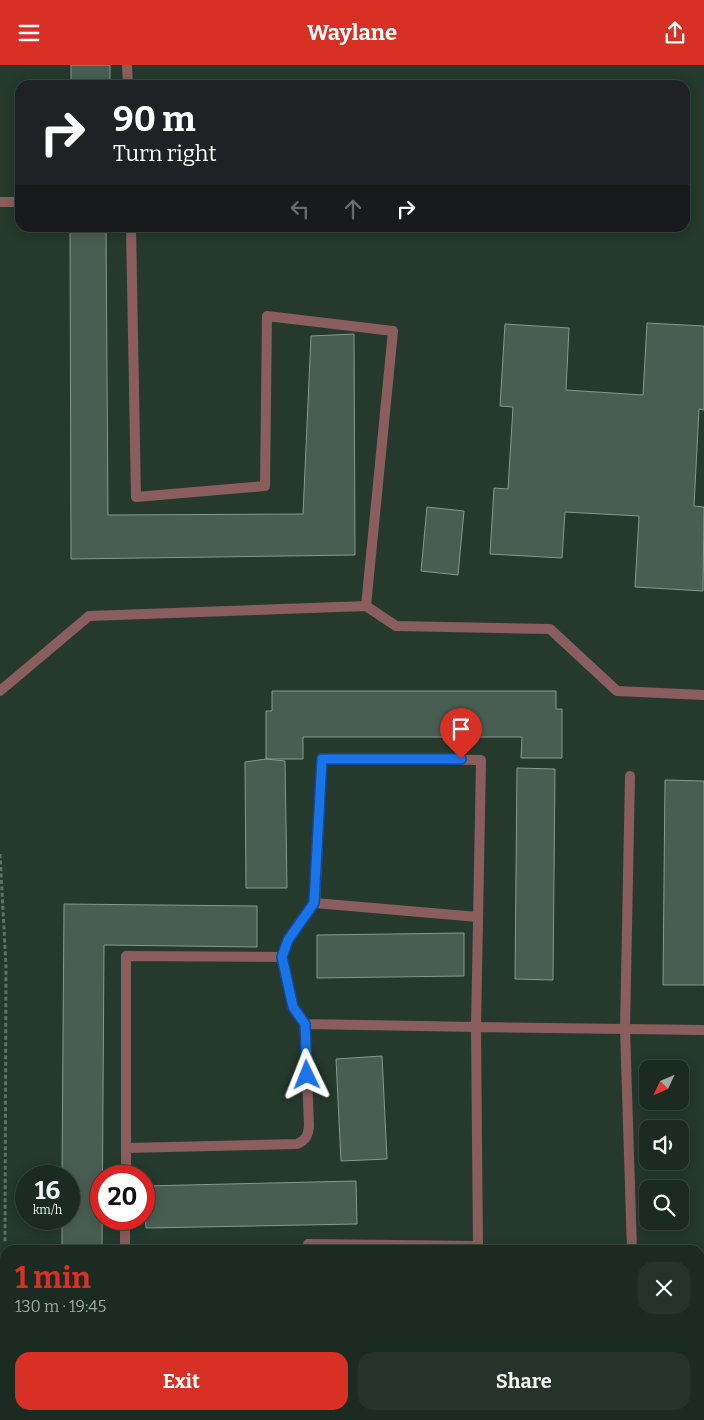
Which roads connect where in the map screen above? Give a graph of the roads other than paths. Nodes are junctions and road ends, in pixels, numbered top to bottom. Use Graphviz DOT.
graph roads {
  1 [pos="127,65"];
  2 [pos="128,80"];
  3 [pos="0,201"];
  4 [pos="15,202"];
  5 [pos="131,232"];
  6 [pos="366,606"];
  7 [pos="0,691"];
  8 [pos="704,695"];
  9 [pos="630,776"];
  10 [pos="314,903"];
  11 [pos="478,917"];
  12 [pos="282,957"];
  13 [pos="305,1024"];
  14 [pos="476,1027"];
  15 [pos="625,1029"];
  16 [pos="704,1030"];
  17 [pos="126,1148"];
  18 [pos="126,1165"];
  19 [pos="125,1230"];
  20 [pos="125,1245"];
  21 [pos="308,1245"];
  22 [pos="350,1245"];
  23 [pos="478,1245"];
  24 [pos="632,1245"];
  1 -- 2 [label="street"];
  3 -- 4 [label="street"];
  5 -- 6 [label="street"];
  6 -- 7 [label="street"];
  6 -- 8 [label="street"];
  9 -- 15 [label="street"];
  10 -- 11 [label="street"];
  10 -- 11 [label="street"];
  10 -- 12 [label="street"];
  11 -- 14 [label="street"];
  12 -- 13 [label="street"];
  12 -- 17 [label="street"];
  13 -- 14 [label="street"];
  13 -- 17 [label="street"];
  14 -- 15 [label="street"];
  14 -- 23 [label="street"];
  15 -- 16 [label="street"];
  15 -- 24 [label="street"];
  17 -- 18 [label="street"];
  19 -- 20 [label="street"];
  21 -- 22 [label="street"];
}
